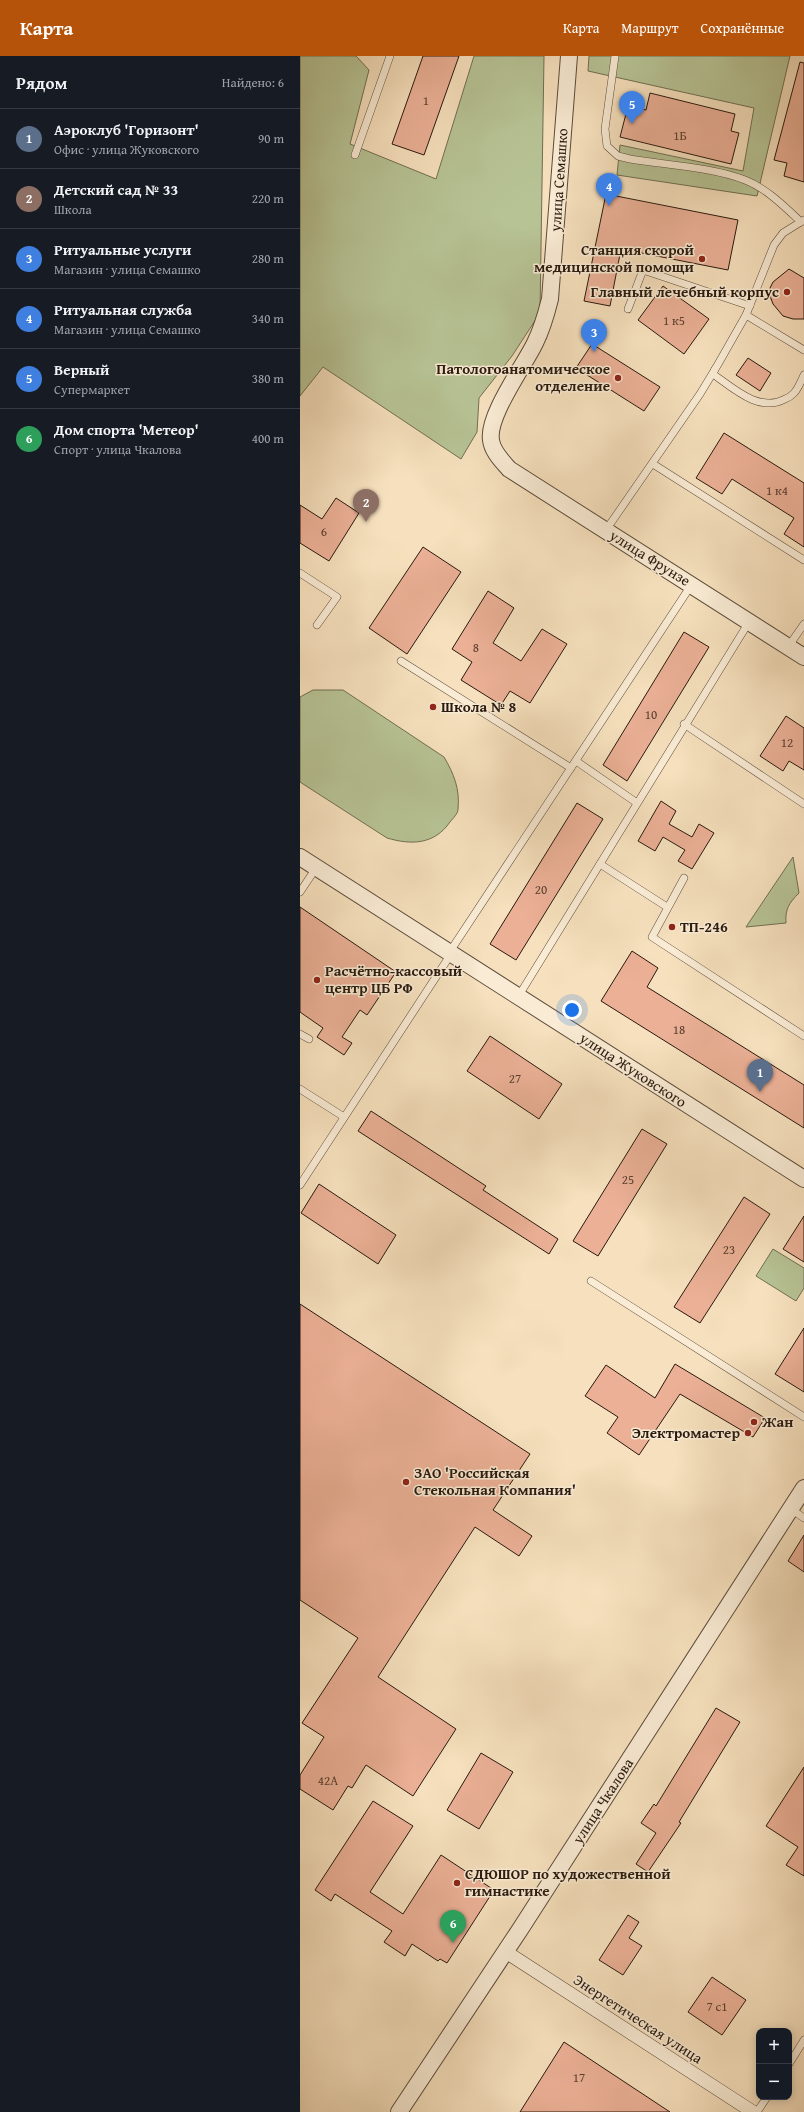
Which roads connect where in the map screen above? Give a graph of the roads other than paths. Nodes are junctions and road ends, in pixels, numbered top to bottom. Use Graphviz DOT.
graph roads {
  1 [pos="390,56"];
  2 [pos="569,56"];
  3 [pos="615,56"];
  4 [pos="355,155"];
  5 [pos="803,221"];
  6 [pos="750,306"];
  7 [pos="628,309"];
  8 [pos="746,315"];
  9 [pos="804,350"];
  10 [pos="717,366"];
  11 [pos="804,375"];
  12 [pos="498,458"];
  13 [pos="652,464"];
  14 [pos="606,530"];
  15 [pos="804,560"];
  16 [pos="300,573"];
  17 [pos="692,584"];
  18 [pos="749,621"];
  19 [pos="804,624"];
  20 [pos="317,625"];
  21 [pos="788,647"];
  22 [pos="804,657"];
  23 [pos="401,661"];
  24 [pos="684,724"];
  25 [pos="576,761"];
  26 [pos="571,768"];
  27 [pos="637,803"];
  28 [pos="804,804"];
  29 [pos="300,857"];
  30 [pos="600,864"];
  31 [pos="316,868"];
  32 [pos="684,878"];
  33 [pos="300,892"];
  34 [pos="667,907"];
  35 [pos="450,953"];
  36 [pos="518,997"];
  37 [pos="300,1034"];
  38 [pos="804,1036"];
  39 [pos="309,1039"];
  40 [pos="300,1088"];
  41 [pos="344,1117"];
  42 [pos="804,1179"];
  43 [pos="300,1185"];
  44 [pos="591,1280"];
  45 [pos="804,1417"];
  46 [pos="804,1488"];
  47 [pos="791,1509"];
  48 [pos="804,1518"];
  49 [pos="506,1952"];
  50 [pos="804,2040"];
  51 [pos="792,2059"];
  52 [pos="765,2100"];
  53 [pos="399,2112"];
  54 [pos="753,2112"];
  55 [pos="757,2112"];
  1 -- 4 [label="lane"];
  2 -- 12 [label="street, улица Семашко"];
  3 -- 5 [label="lane"];
  5 -- 6 [label="lane"];
  6 -- 7 [label="lane"];
  6 -- 8 [label="lane"];
  8 -- 9 [label="lane"];
  8 -- 10 [label="lane"];
  10 -- 11 [label="lane"];
  10 -- 13 [label="lane"];
  12 -- 14 [label="street, улица Фрунзе"];
  13 -- 14 [label="lane"];
  13 -- 15 [label="lane"];
  14 -- 17 [label="street, улица Фрунзе"];
  16 -- 20 [label="lane"];
  17 -- 18 [label="street, улица Фрунзе"];
  17 -- 25 [label="lane"];
  18 -- 21 [label="street, улица Фрунзе"];
  18 -- 24 [label="lane"];
  19 -- 21 [label="lane"];
  21 -- 22 [label="street, улица Фрунзе"];
  23 -- 26 [label="lane"];
  24 -- 27 [label="lane"];
  24 -- 28 [label="lane"];
  25 -- 26 [label="lane"];
  25 -- 27 [label="lane"];
  26 -- 35 [label="lane"];
  27 -- 30 [label="lane"];
  29 -- 31 [label="street, улица Жуковского"];
  30 -- 34 [label="lane"];
  30 -- 36 [label="lane"];
  31 -- 33 [label="lane"];
  31 -- 35 [label="street, улица Жуковского"];
  32 -- 34 [label="lane"];
  34 -- 38 [label="lane"];
  35 -- 36 [label="street, улица Жуковского"];
  35 -- 41 [label="lane"];
  36 -- 42 [label="street, улица Жуковского"];
  37 -- 39 [label="lane"];
  40 -- 41 [label="lane"];
  41 -- 43 [label="lane"];
  44 -- 45 [label="lane"];
  46 -- 47 [label="street, улица Чкалова"];
  47 -- 48 [label="lane"];
  47 -- 49 [label="street, улица Чкалова"];
  49 -- 53 [label="street, улица Чкалова"];
  49 -- 54 [label="street, Энергетическая улица"];
  50 -- 51 [label="lane"];
  52 -- 55 [label="lane"];
}
